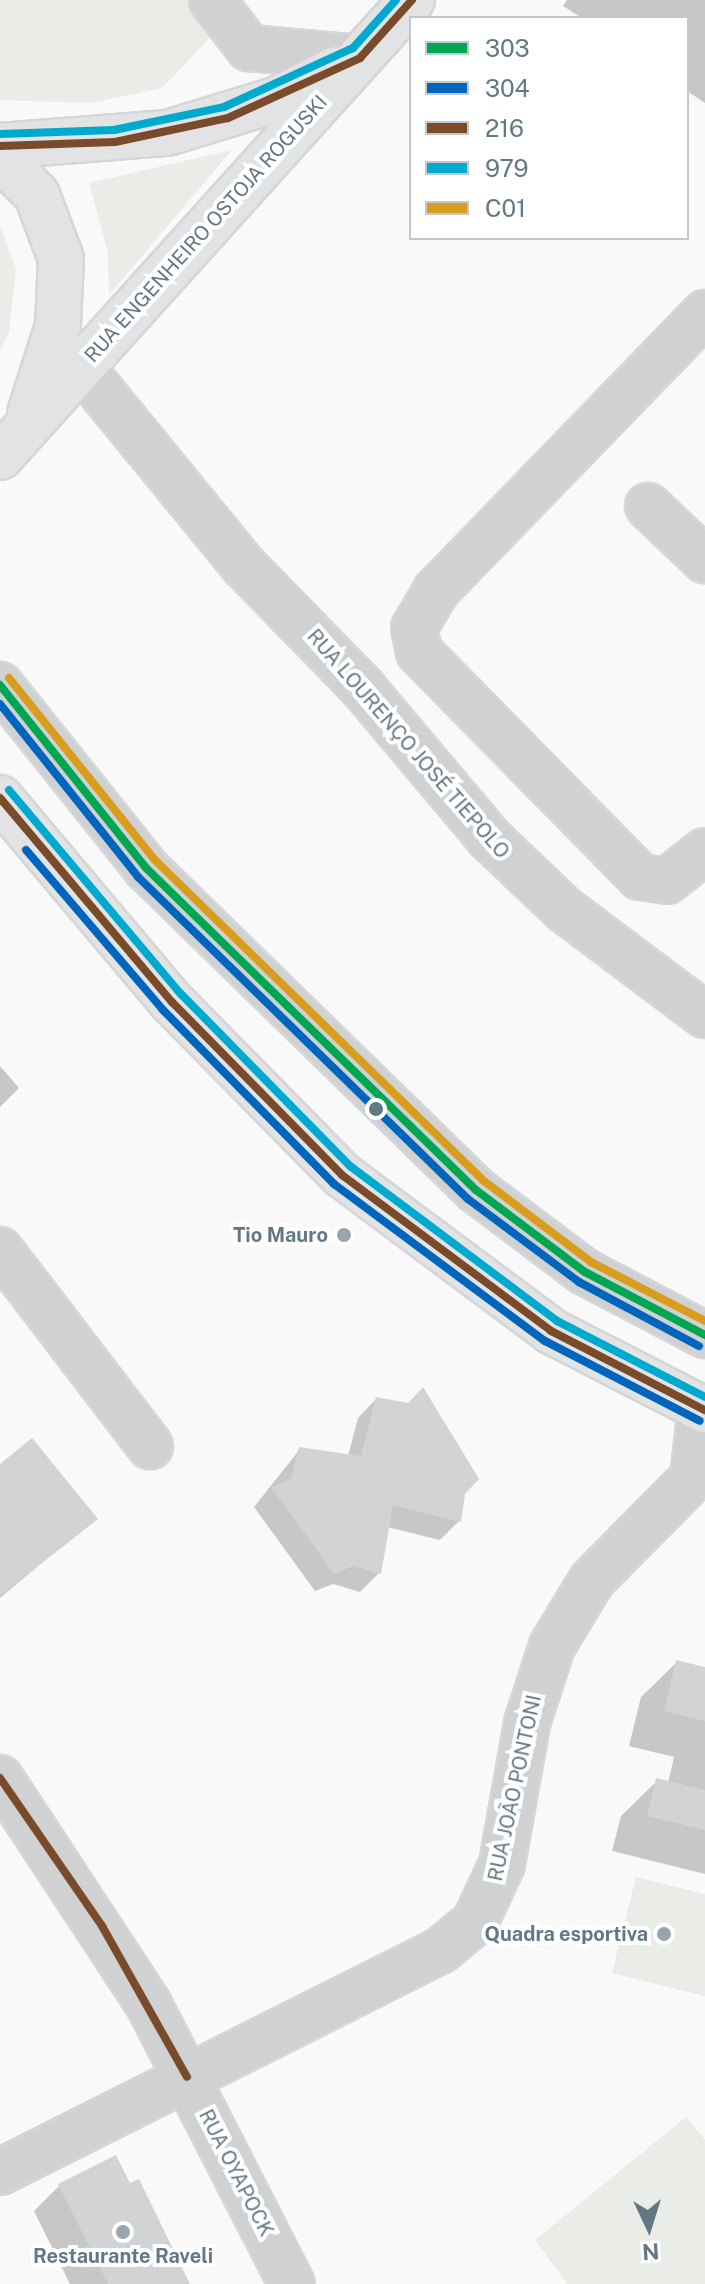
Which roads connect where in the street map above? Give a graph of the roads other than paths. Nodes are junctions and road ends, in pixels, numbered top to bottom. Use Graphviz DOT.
graph roads {
  1 [pos="212,0"];
  2 [pos="412,0"];
  3 [pos="360,58"];
  4 [pos="0,146"];
  5 [pos="0,158"];
  6 [pos="705,313"];
  7 [pos="81,367"];
  8 [pos="12,444"];
  9 [pos="648,506"];
  10 [pos="705,560"];
  11 [pos="0,685"];
  12 [pos="0,798"];
  13 [pos="705,851"];
  14 [pos="705,1015"];
  15 [pos="0,1250"];
  16 [pos="705,1335"];
  17 [pos="703,1409"];
  18 [pos="150,1446"];
  19 [pos="0,1778"];
  20 [pos="187,2077"];
  21 [pos="0,2172"];
  22 [pos="292,2284"];
  1 -- 3 [label="street"];
  2 -- 3 [label="main road, RUA ENGENHEIRO OSTOJA ROGUSKI"];
  3 -- 4 [label="main road"];
  3 -- 7 [label="main road, RUA ENGENHEIRO OSTOJA ROGUSKI"];
  5 -- 8 [label="main road"];
  6 -- 13 [label="street"];
  7 -- 8 [label="main road, RUA ENGENHEIRO OSTOJA ROGUSKI"];
  7 -- 14 [label="street, RUA LOURENÇO JOSÉ TIEPOLO"];
  9 -- 10 [label="street"];
  11 -- 16 [label="street"];
  12 -- 17 [label="main road"];
  15 -- 18 [label="street"];
  17 -- 20 [label="street, RUA JOÃO PONTONI"];
  19 -- 20 [label="street, RUA OYAPOCK"];
  20 -- 21 [label="street, RUA JOÃO PONTONI"];
  20 -- 22 [label="street, RUA OYAPOCK"];
}
